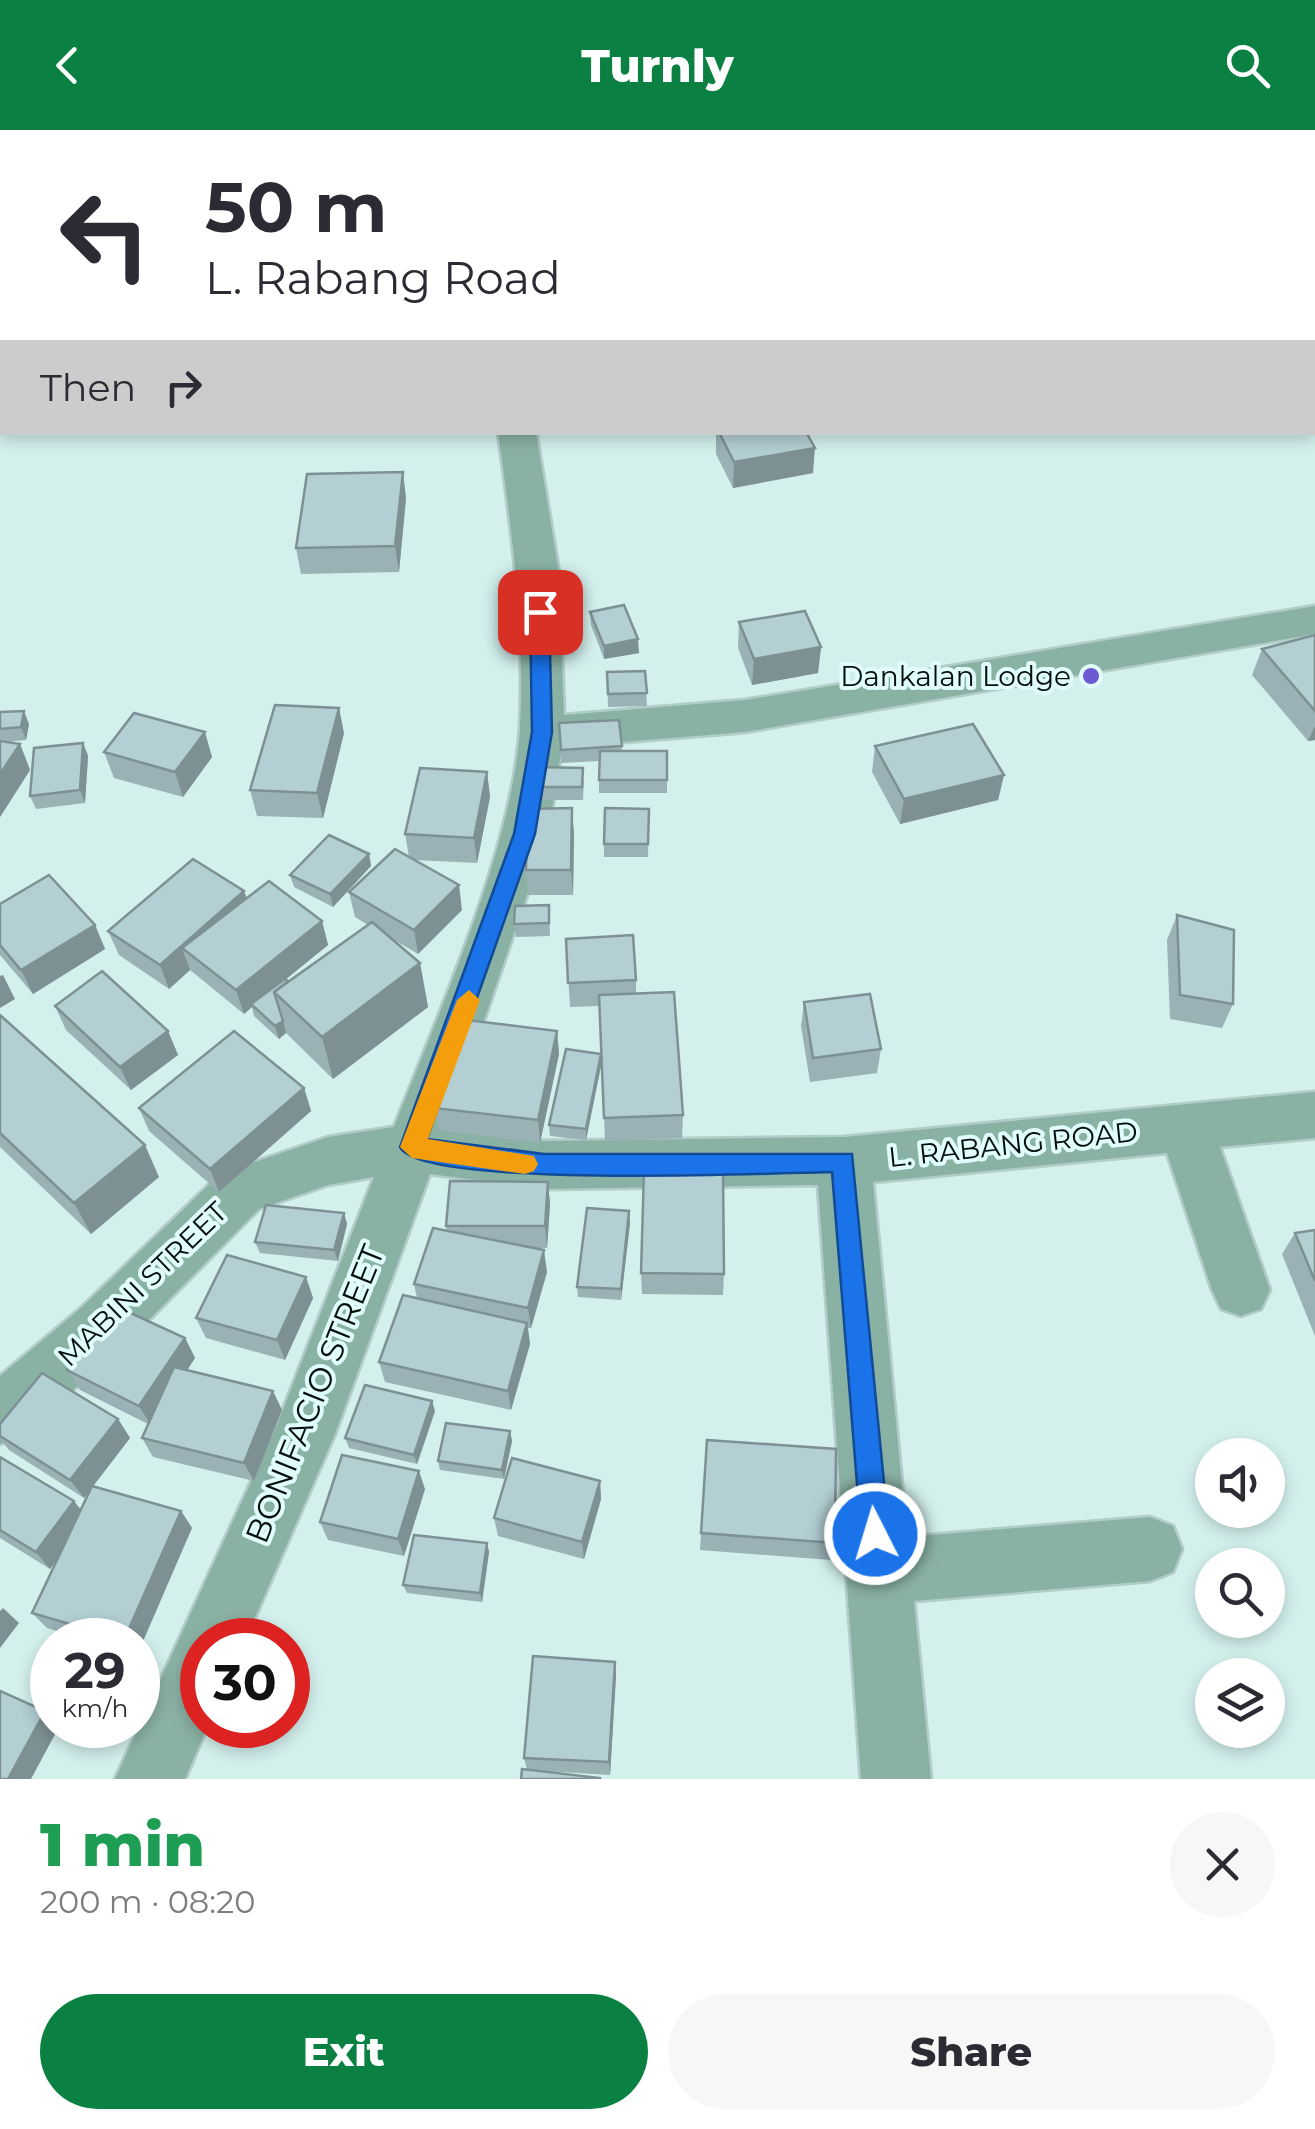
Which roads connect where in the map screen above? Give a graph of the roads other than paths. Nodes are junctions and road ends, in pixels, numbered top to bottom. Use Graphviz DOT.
graph roads {
  1 [pos="517,435"];
  2 [pos="1315,620"];
  3 [pos="542,732"];
  4 [pos="1315,1115"];
  5 [pos="1185,1126"];
  6 [pos="412,1147"];
  7 [pos="844,1162"];
  8 [pos="1241,1290"];
  9 [pos="0,1415"];
  10 [pos="1150,1548"];
  11 [pos="878,1572"];
  12 [pos="222,1618"];
  13 [pos="180,1712"];
  14 [pos="150,1779"];
  15 [pos="896,1779"];
  1 -- 3 [label="street, BONIFACIO STREET"];
  2 -- 3 [label="street"];
  3 -- 6 [label="street, BONIFACIO STREET"];
  4 -- 5 [label="street, L. RABANG ROAD"];
  5 -- 7 [label="street, L. RABANG ROAD"];
  5 -- 8 [label="street"];
  6 -- 7 [label="street, L. RABANG ROAD"];
  6 -- 9 [label="street, MABINI STREET"];
  6 -- 12 [label="street, BONIFACIO STREET"];
  7 -- 11 [label="street"];
  10 -- 11 [label="street"];
  11 -- 15 [label="street"];
  13 -- 14 [label="street"];
}
